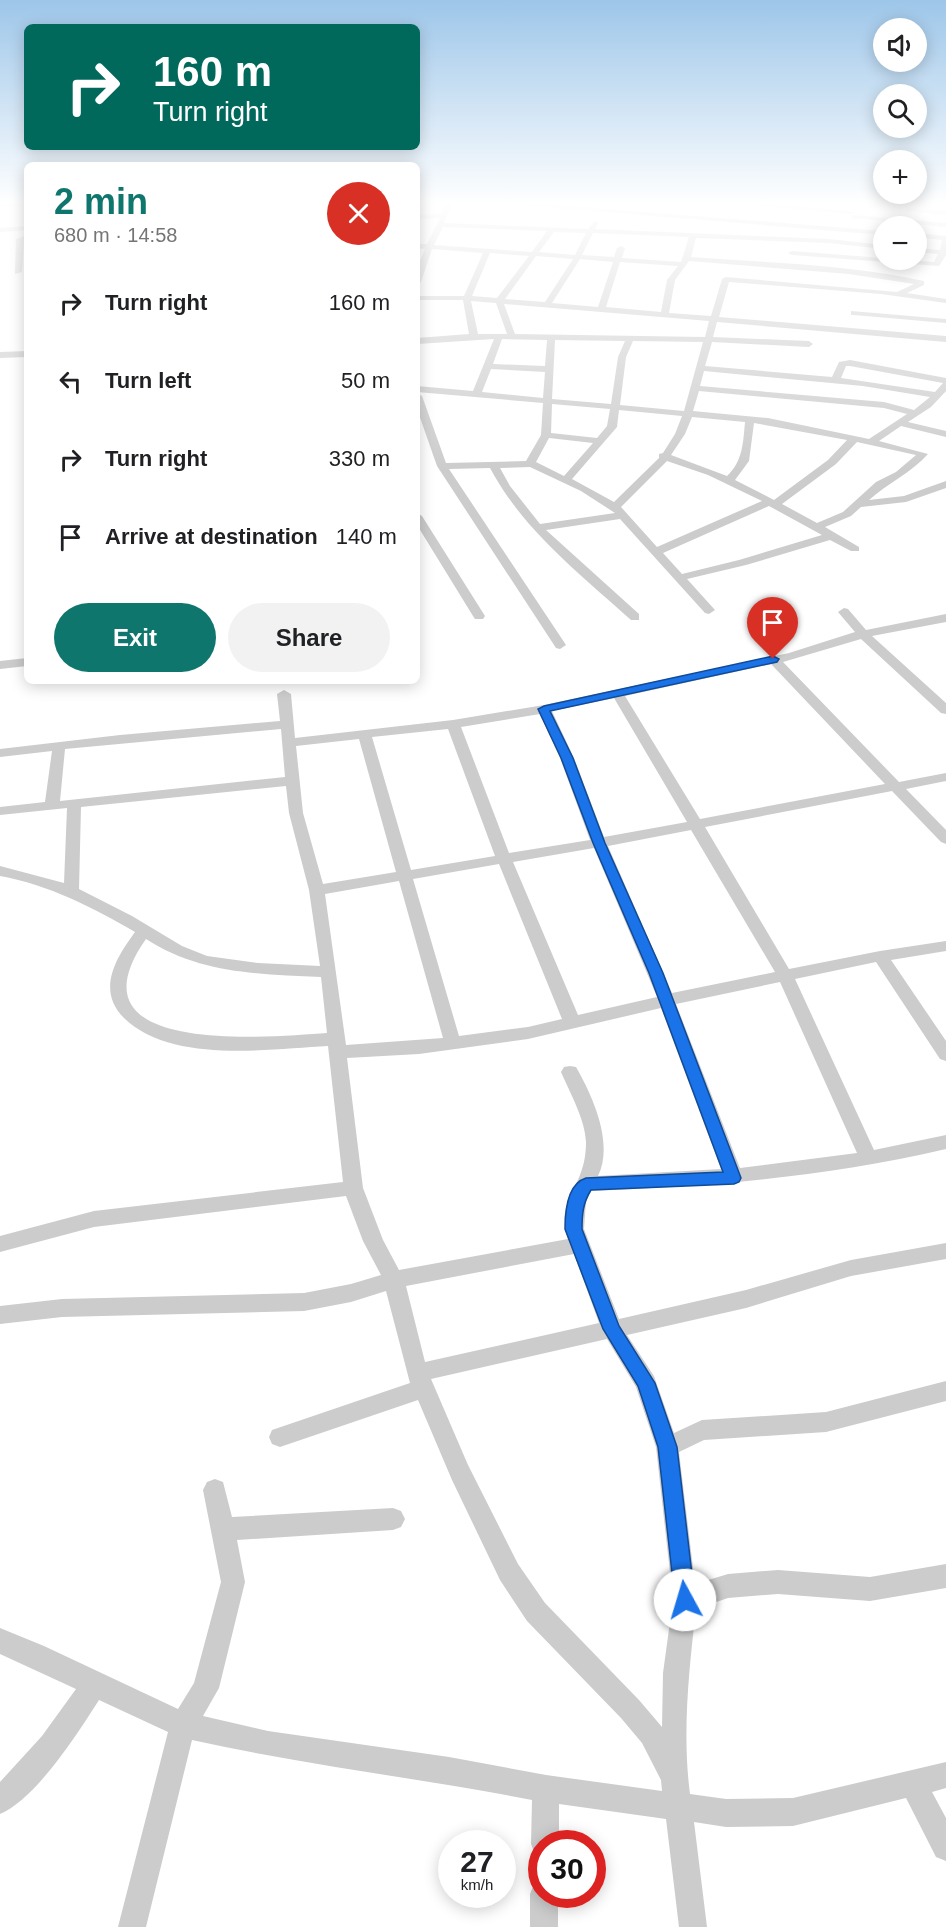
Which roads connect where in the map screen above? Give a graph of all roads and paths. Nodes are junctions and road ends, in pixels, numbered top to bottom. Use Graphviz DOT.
graph roads {
  1 [pos="470,292"];
  2 [pos="505,292"];
  3 [pos="555,292"];
  4 [pos="607,292"];
  5 [pos="669,292"];
  6 [pos="722,292"];
  7 [pos="852,292"];
  8 [pos="869,292"];
  9 [pos="903,292"];
  10 [pos="897,295"];
  11 [pos="420,298"];
  12 [pos="467,298"];
  13 [pos="498,301"];
  14 [pos="946,301"];
  15 [pos="547,305"];
  16 [pos="601,310"];
  17 [pos="854,314"];
  18 [pos="664,316"];
  19 [pos="713,320"];
  20 [pos="946,321"];
  21 [pos="855,332"];
  22 [pos="474,336"];
  23 [pos="499,336"];
  24 [pos="512,337"];
  25 [pos="551,338"];
  26 [pos="630,339"];
  27 [pos="946,339"];
  28 [pos="710,340"];
  29 [pos="420,341"];
  30 [pos="809,344"];
  31 [pos="24,354"];
  32 [pos="0,355"];
  33 [pos="486,366"];
  34 [pos="700,368"];
  35 [pos="548,369"];
  36 [pos="904,373"];
  37 [pos="836,380"];
  38 [pos="946,383"];
  39 [pos="889,386"];
  40 [pos="696,388"];
  41 [pos="420,389"];
  42 [pos="477,394"];
  43 [pos="936,395"];
  44 [pos="547,399"];
  45 [pos="616,406"];
  46 [pos="420,408"];
  47 [pos="914,413"];
  48 [pos="688,414"];
  49 [pos="750,419"];
  50 [pos="899,423"];
  51 [pos="946,434"];
  52 [pos="546,435"];
  53 [pos="854,439"];
  54 [pos="601,441"];
  55 [pos="872,442"];
  56 [pos="663,456"];
  57 [pos="532,464"];
  58 [pos="493,465"];
  59 [pos="442,466"];
  60 [pos="566,481"];
  61 [pos="728,482"];
  62 [pos="946,484"];
  63 [pos="772,503"];
  64 [pos="858,504"];
  65 [pos="620,511"];
  66 [pos="420,521"];
  67 [pos="538,528"];
  68 [pos="814,528"];
  69 [pos="831,536"];
  70 [pos="855,549"];
  71 [pos="655,552"];
  72 [pos="679,578"];
  73 [pos="710,610"];
  74 [pos="844,612"];
  75 [pos="479,616"];
  76 [pos="636,617"];
  77 [pos="940,619"];
  78 [pos="946,631"];
  79 [pos="863,634"];
  80 [pos="560,645"];
  81 [pos="773,659"];
  82 [pos="24,662"];
  83 [pos="0,665"];
  84 [pos="284,694"];
  85 [pos="618,694"];
  86 [pos="544,709"];
  87 [pos="946,710"];
  88 [pos="287,724"];
  89 [pos="453,724"];
  90 [pos="364,734"];
  91 [pos="289,743"];
  92 [pos="59,746"];
  93 [pos="0,753"];
  94 [pos="946,777"];
  95 [pos="292,781"];
  96 [pos="896,785"];
  97 [pos="74,805"];
  98 [pos="52,806"];
  99 [pos="0,812"];
  100 [pos="696,825"];
  101 [pos="946,839"];
  102 [pos="599,843"];
  103 [pos="504,859"];
  104 [pos="0,871"];
  105 [pos="403,875"];
  106 [pos="71,890"];
  107 [pos="317,890"];
  108 [pos="144,930"];
  109 [pos="946,946"];
  110 [pos="880,956"];
  111 [pos="329,972"];
  112 [pos="785,975"];
  113 [pos="666,999"];
  114 [pos="572,1022"];
  115 [pos="453,1044"];
  116 [pos="337,1045"];
  117 [pos="946,1054"];
  118 [pos="570,1072"];
  119 [pos="946,1142"];
  120 [pos="869,1159"];
  121 [pos="734,1178"];
  122 [pos="586,1184"];
  123 [pos="353,1188"];
  124 [pos="0,1244"];
  125 [pos="579,1245"];
  126 [pos="946,1251"];
  127 [pos="394,1280"];
  128 [pos="0,1315"];
  129 [pos="612,1329"];
  130 [pos="421,1380"];
  131 [pos="946,1391"];
  132 [pos="280,1437"];
  133 [pos="667,1447"];
  134 [pos="215,1490"];
  135 [pos="393,1519"];
  136 [pos="224,1529"];
  137 [pos="946,1576"];
  138 [pos="685,1600"];
  139 [pos="0,1641"];
  140 [pos="94,1685"];
  141 [pos="183,1725"];
  142 [pos="946,1775"];
  143 [pos="674,1777"];
  144 [pos="914,1783"];
  145 [pos="546,1789"];
  146 [pos="0,1800"];
  147 [pos="679,1807"];
  148 [pos="545,1830"];
  149 [pos="946,1847"];
  150 [pos="544,1908"];
  151 [pos="132,1927"];
  152 [pos="544,1927"];
  153 [pos="693,1927"];
  1 -- 12 [label="street"];
  2 -- 13 [label="street"];
  3 -- 15 [label="street"];
  4 -- 16 [label="street"];
  5 -- 18 [label="street"];
  6 -- 19 [label="street"];
  7 -- 17 [label="street"];
  8 -- 10 [label="street"];
  9 -- 10 [label="street"];
  10 -- 14 [label="street"];
  11 -- 12 [label="street"];
  12 -- 13 [label="street"];
  12 -- 22 [label="street"];
  13 -- 15 [label="street"];
  13 -- 24 [label="street"];
  15 -- 16 [label="street"];
  16 -- 18 [label="street"];
  17 -- 20 [label="street"];
  17 -- 21 [label="street"];
  18 -- 19 [label="street"];
  19 -- 21 [label="street"];
  19 -- 28 [label="street"];
  21 -- 27 [label="street"];
  22 -- 23 [label="street"];
  22 -- 29 [label="street"];
  23 -- 24 [label="street"];
  23 -- 33 [label="street"];
  24 -- 25 [label="street"];
  25 -- 26 [label="street"];
  25 -- 35 [label="street"];
  26 -- 28 [label="street"];
  26 -- 45 [label="street"];
  28 -- 30 [label="street"];
  28 -- 34 [label="street"];
  31 -- 32 [label="street"];
  33 -- 35 [label="street"];
  33 -- 42 [label="street"];
  34 -- 37 [label="street"];
  34 -- 40 [label="street"];
  35 -- 44 [label="street"];
  36 -- 37 [label="street"];
  36 -- 38 [label="street"];
  36 -- 39 [label="street"];
  37 -- 39 [label="street"];
  38 -- 43 [label="street"];
  39 -- 43 [label="street"];
  40 -- 47 [label="street"];
  40 -- 48 [label="street"];
  41 -- 42 [label="street"];
  42 -- 44 [label="street"];
  43 -- 47 [label="street"];
  44 -- 45 [label="street"];
  44 -- 52 [label="street"];
  45 -- 48 [label="street"];
  45 -- 54 [label="street"];
  46 -- 59 [label="street"];
  47 -- 50 [label="street"];
  48 -- 49 [label="street"];
  48 -- 56 [label="street"];
  49 -- 53 [label="street"];
  49 -- 61 [label="street"];
  50 -- 51 [label="street"];
  50 -- 55 [label="street"];
  52 -- 54 [label="street"];
  52 -- 57 [label="street"];
  53 -- 55 [label="street"];
  53 -- 63 [label="street"];
  54 -- 60 [label="street"];
  55 -- 64 [label="street"];
  56 -- 61 [label="street"];
  56 -- 65 [label="street"];
  57 -- 58 [label="street"];
  57 -- 60 [label="street"];
  58 -- 59 [label="street"];
  58 -- 67 [label="street"];
  59 -- 80 [label="street"];
  60 -- 65 [label="street"];
  61 -- 63 [label="street"];
  62 -- 64 [label="street"];
  63 -- 68 [label="street"];
  63 -- 71 [label="street"];
  64 -- 68 [label="street"];
  65 -- 67 [label="street"];
  65 -- 71 [label="street"];
  66 -- 75 [label="street"];
  67 -- 76 [label="street"];
  68 -- 69 [label="street"];
  69 -- 70 [label="street"];
  69 -- 72 [label="street"];
  71 -- 72 [label="street"];
  72 -- 73 [label="street"];
  74 -- 79 [label="street"];
  77 -- 78 [label="street"];
  77 -- 79 [label="street"];
  79 -- 81 [label="street"];
  79 -- 87 [label="street"];
  81 -- 85 [label="street"];
  81 -- 96 [label="street"];
  82 -- 83 [label="street"];
  84 -- 88 [label="street"];
  85 -- 86 [label="street"];
  85 -- 100 [label="street"];
  86 -- 89 [label="street"];
  86 -- 102 [label="street"];
  88 -- 91 [label="street"];
  88 -- 92 [label="street"];
  89 -- 90 [label="street"];
  89 -- 103 [label="street"];
  90 -- 91 [label="street"];
  90 -- 105 [label="street"];
  91 -- 95 [label="street"];
  92 -- 93 [label="street"];
  92 -- 98 [label="street"];
  94 -- 96 [label="street"];
  95 -- 97 [label="street"];
  95 -- 107 [label="street"];
  96 -- 100 [label="street"];
  96 -- 101 [label="street"];
  97 -- 98 [label="street"];
  97 -- 106 [label="street"];
  98 -- 99 [label="street"];
  100 -- 102 [label="street"];
  100 -- 112 [label="street"];
  102 -- 103 [label="street"];
  102 -- 113 [label="street"];
  103 -- 105 [label="street"];
  103 -- 114 [label="street"];
  104 -- 106 [label="street"];
  105 -- 107 [label="street"];
  105 -- 115 [label="street"];
  106 -- 108 [label="street"];
  107 -- 111 [label="street"];
  108 -- 111 [label="street"];
  108 -- 116 [label="street"];
  109 -- 110 [label="street"];
  110 -- 112 [label="street"];
  110 -- 117 [label="street"];
  111 -- 116 [label="street"];
  112 -- 113 [label="street"];
  112 -- 120 [label="street"];
  113 -- 114 [label="street"];
  113 -- 121 [label="street"];
  114 -- 115 [label="street"];
  115 -- 116 [label="street"];
  116 -- 123 [label="street"];
  118 -- 122 [label="street"];
  119 -- 120 [label="street"];
  120 -- 121 [label="street"];
  121 -- 122 [label="street"];
  122 -- 125 [label="street"];
  123 -- 124 [label="street"];
  123 -- 127 [label="street"];
  125 -- 127 [label="street"];
  125 -- 129 [label="street"];
  126 -- 129 [label="street"];
  127 -- 128 [label="street"];
  127 -- 130 [label="street"];
  129 -- 130 [label="street"];
  129 -- 133 [label="street"];
  130 -- 132 [label="street"];
  130 -- 143 [label="street"];
  131 -- 133 [label="street"];
  133 -- 138 [label="street"];
  134 -- 136 [label="street"];
  135 -- 136 [label="street"];
  136 -- 141 [label="street"];
  137 -- 138 [label="street"];
  138 -- 143 [label="street"];
  139 -- 140 [label="street"];
  140 -- 141 [label="street"];
  140 -- 146 [label="street"];
  141 -- 145 [label="street"];
  141 -- 151 [label="street"];
  142 -- 144 [label="street"];
  143 -- 147 [label="street"];
  144 -- 147 [label="street"];
  144 -- 149 [label="street"];
  145 -- 147 [label="street"];
  145 -- 148 [label="street"];
  147 -- 153 [label="street"];
  150 -- 152 [label="street"];
}
